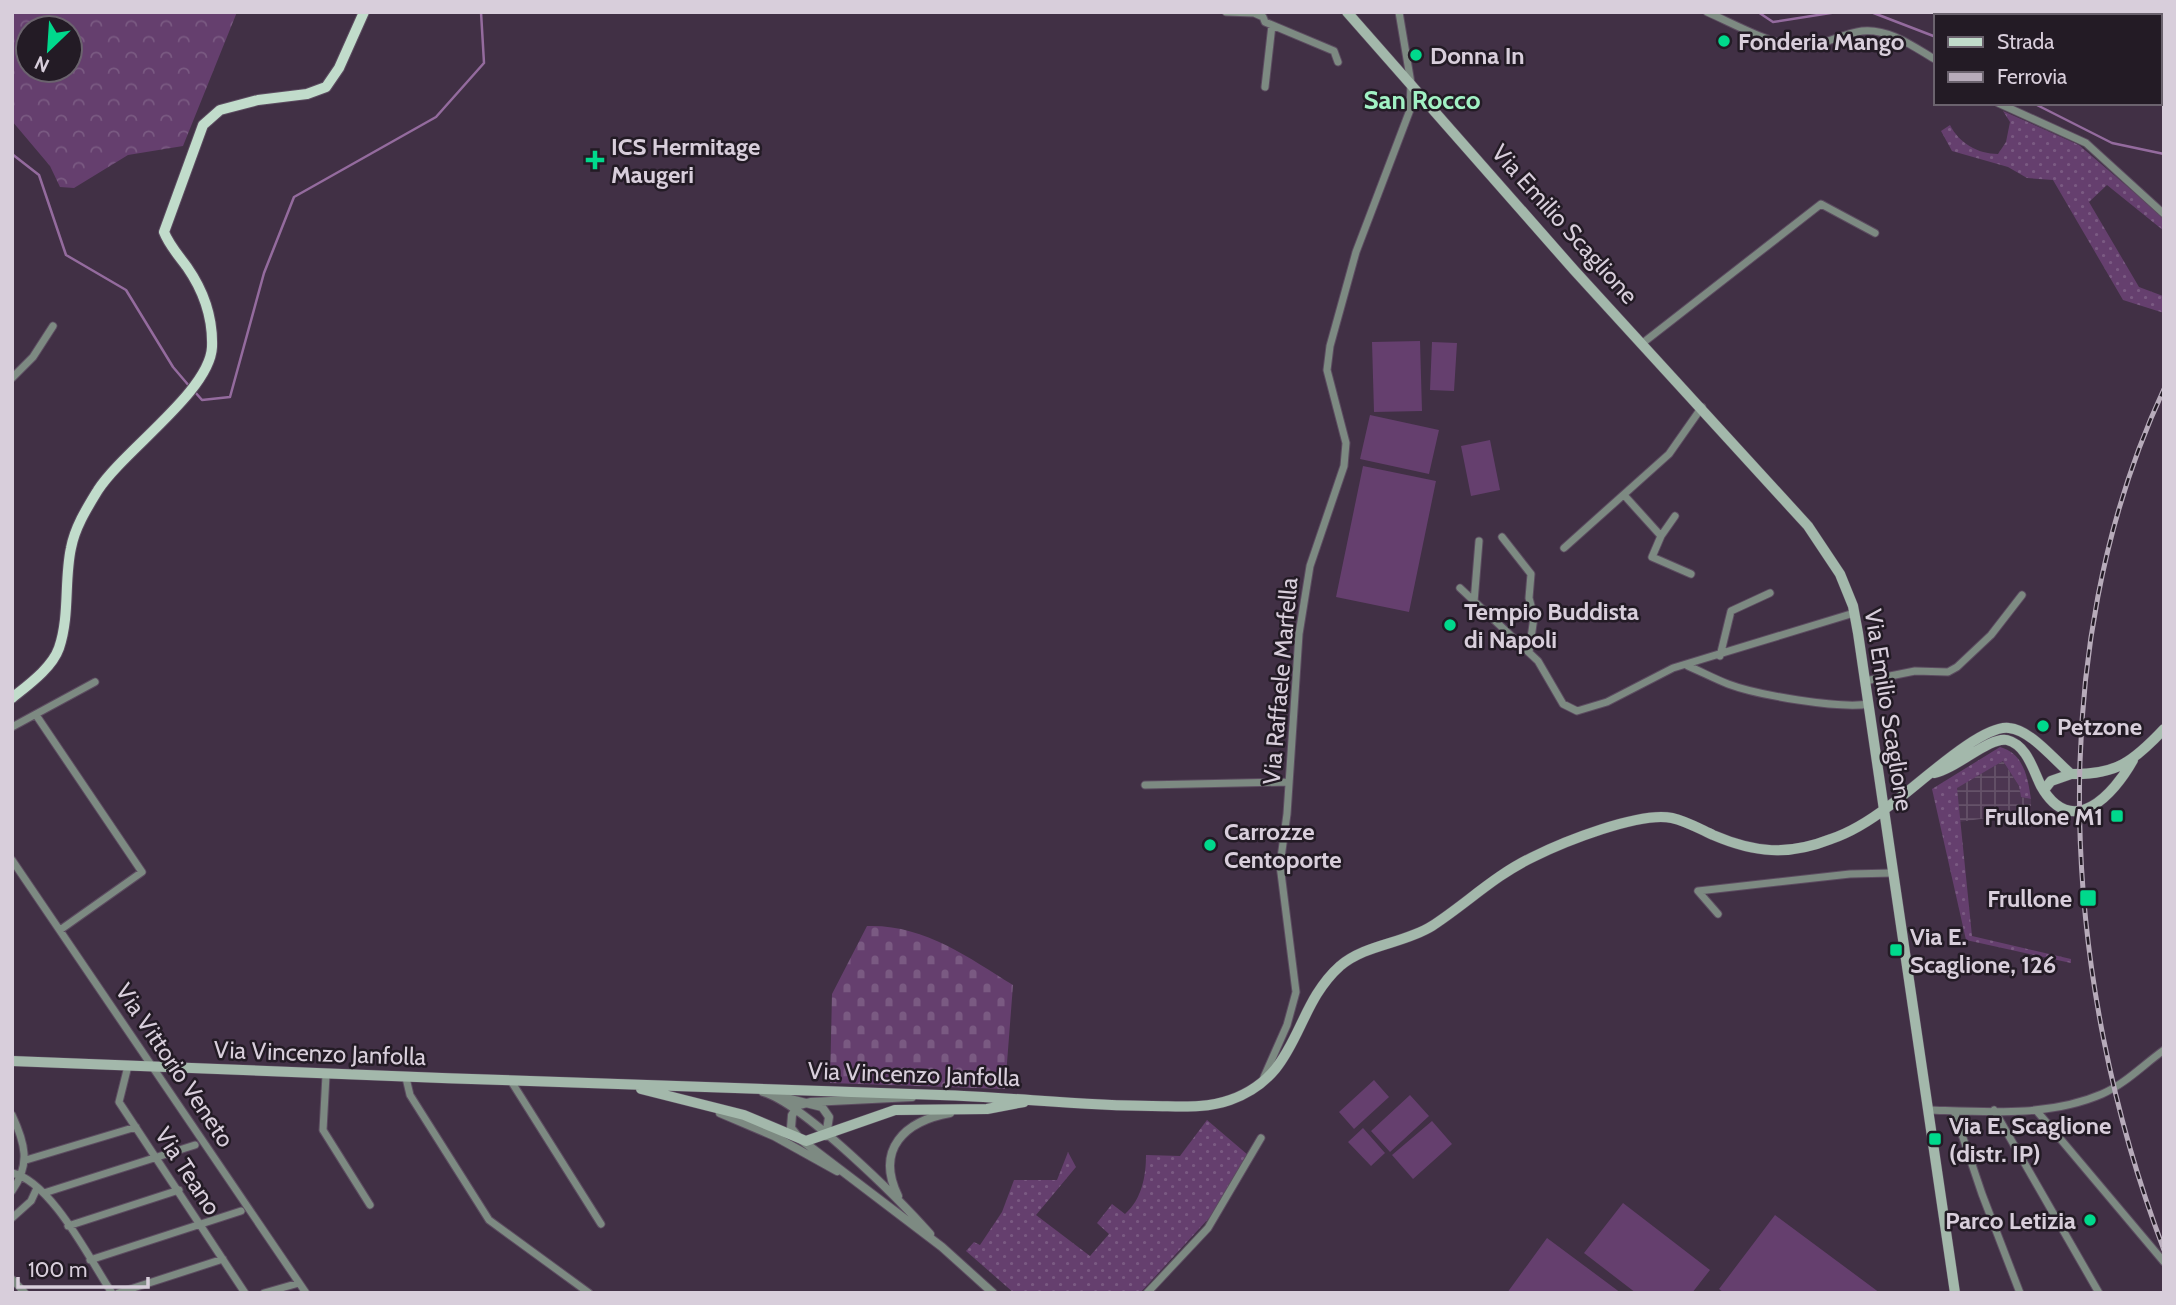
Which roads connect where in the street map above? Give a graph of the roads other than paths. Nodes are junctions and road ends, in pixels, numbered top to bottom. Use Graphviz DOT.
graph roads {
  1 [pos="364,12"];
  2 [pos="1226,12"];
  3 [pos="1347,12"];
  4 [pos="1399,12"];
  5 [pos="1707,12"];
  6 [pos="1272,25"];
  7 [pos="1934,59"];
  8 [pos="1338,62"];
  9 [pos="1411,83"];
  10 [pos="1265,87"];
  11 [pos="2002,105"];
  12 [pos="2164,214"];
  13 [pos="1875,233"];
  14 [pos="54,326"];
  15 [pos="1644,342"];
  16 [pos="12,378"];
  17 [pos="1702,407"];
  18 [pos="1624,495"];
  19 [pos="1675,516"];
  20 [pos="1661,536"];
  21 [pos="1502,537"];
  22 [pos="1479,541"];
  23 [pos="1564,548"];
  24 [pos="1691,574"];
  25 [pos="1460,588"];
  26 [pos="1770,593"];
  27 [pos="2022,595"];
  28 [pos="1474,602"];
  29 [pos="1854,613"];
  30 [pos="1529,652"];
  31 [pos="1720,656"];
  32 [pos="1688,666"];
  33 [pos="1866,681"];
  34 [pos="95,682"];
  35 [pos="12,698"];
  36 [pos="1869,704"];
  37 [pos="36,715"];
  38 [pos="12,727"];
  39 [pos="2164,729"];
  40 [pos="2135,756"];
  41 [pos="1934,773"];
  42 [pos="2071,774"];
  43 [pos="1289,782"];
  44 [pos="1145,785"];
  45 [pos="2044,790"];
  46 [pos="1884,810"];
  47 [pos="12,860"];
  48 [pos="1893,873"];
  49 [pos="1718,914"];
  50 [pos="60,930"];
  51 [pos="2164,1050"];
  52 [pos="12,1061"];
  53 [pos="128,1066"];
  54 [pos="153,1067"];
  55 [pos="326,1075"];
  56 [pos="406,1078"];
  57 [pos="511,1081"];
  58 [pos="625,1085"];
  59 [pos="1259,1087"];
  60 [pos="751,1088"];
  61 [pos="932,1094"];
  62 [pos="773,1095"];
  63 [pos="1031,1100"];
  64 [pos="691,1102"];
  65 [pos="811,1102"];
  66 [pos="795,1109"];
  67 [pos="971,1109"];
  68 [pos="1929,1110"];
  69 [pos="1994,1110"];
  70 [pos="2036,1110"];
  71 [pos="1954,1111"];
  72 [pos="12,1115"];
  73 [pos="136,1127"];
  74 [pos="826,1136"];
  75 [pos="1261,1138"];
  76 [pos="800,1139"];
  77 [pos="195,1144"];
  78 [pos="156,1157"];
  79 [pos="26,1160"];
  80 [pos="12,1173"];
  81 [pos="23,1173"];
  82 [pos="858,1183"];
  83 [pos="41,1190"];
  84 [pos="179,1190"];
  85 [pos="12,1191"];
  86 [pos="901,1202"];
  87 [pos="370,1205"];
  88 [pos="241,1211"];
  89 [pos="12,1218"];
  90 [pos="601,1224"];
  91 [pos="68,1226"];
  92 [pos="201,1226"];
  93 [pos="942,1247"];
  94 [pos="223,1259"];
  95 [pos="90,1260"];
  96 [pos="2164,1262"];
  97 [pos="12,1279"];
  98 [pos="299,1283"];
  99 [pos="25,1293"];
  100 [pos="112,1293"];
  101 [pos="118,1293"];
  102 [pos="245,1293"];
  103 [pos="264,1293"];
  104 [pos="306,1293"];
  105 [pos="589,1293"];
  106 [pos="993,1293"];
  107 [pos="1147,1293"];
  108 [pos="1955,1293"];
  109 [pos="2020,1293"];
  110 [pos="2099,1293"];
  1 -- 35 [label="main road"];
  2 -- 6 [label="street"];
  3 -- 9 [label="main road, Via Emilio Scaglione"];
  4 -- 9 [label="street, Via Raffaele Marfella"];
  5 -- 7 [label="street"];
  6 -- 8 [label="street"];
  6 -- 10 [label="street"];
  9 -- 15 [label="main road, Via Emilio Scaglione"];
  9 -- 43 [label="street, Via Raffaele Marfella"];
  11 -- 12 [label="street"];
  13 -- 15 [label="street"];
  14 -- 16 [label="street"];
  15 -- 17 [label="main road, Via Emilio Scaglione"];
  17 -- 18 [label="street"];
  17 -- 29 [label="main road, Via Emilio Scaglione"];
  18 -- 20 [label="street"];
  18 -- 23 [label="street"];
  19 -- 20 [label="street"];
  20 -- 24 [label="street"];
  21 -- 30 [label="street"];
  22 -- 28 [label="street"];
  25 -- 28 [label="street"];
  26 -- 31 [label="street"];
  27 -- 33 [label="street"];
  28 -- 30 [label="street"];
  29 -- 31 [label="street"];
  29 -- 33 [label="main road, Via Emilio Scaglione"];
  30 -- 32 [label="street"];
  31 -- 32 [label="street"];
  32 -- 36 [label="street"];
  33 -- 36 [label="main road, Via Emilio Scaglione"];
  34 -- 37 [label="street"];
  36 -- 46 [label="main road, Via Emilio Scaglione"];
  37 -- 38 [label="street"];
  37 -- 50 [label="street"];
  39 -- 40 [label="main road"];
  40 -- 42 [label="main road"];
  40 -- 45 [label="main road"];
  41 -- 42 [label="main road"];
  41 -- 45 [label="main road"];
  41 -- 46 [label="main road"];
  42 -- 45 [label="main road"];
  43 -- 44 [label="street"];
  43 -- 59 [label="street, Via Raffaele Marfella"];
  46 -- 48 [label="main road, Via Emilio Scaglione"];
  46 -- 59 [label="main road"];
  47 -- 50 [label="street, Via Vittorio Veneto"];
  48 -- 49 [label="street"];
  48 -- 68 [label="main road, Via Emilio Scaglione"];
  50 -- 54 [label="street, Via Vittorio Veneto"];
  51 -- 70 [label="street"];
  52 -- 53 [label="main road, Via Vincenzo Janfolla"];
  53 -- 54 [label="main road, Via Vincenzo Janfolla"];
  53 -- 73 [label="street, Via Teano"];
  54 -- 55 [label="main road, Via Vincenzo Janfolla"];
  54 -- 98 [label="street, Via Vittorio Veneto"];
  55 -- 56 [label="main road, Via Vincenzo Janfolla"];
  55 -- 87 [label="street"];
  56 -- 57 [label="main road, Via Vincenzo Janfolla"];
  56 -- 105 [label="street"];
  57 -- 58 [label="main road, Via Vincenzo Janfolla"];
  57 -- 90 [label="street"];
  58 -- 60 [label="main road, Via Vincenzo Janfolla"];
  58 -- 64 [label="main road, Via Vincenzo Janfolla"];
  59 -- 63 [label="main road"];
  60 -- 61 [label="main road, Via Vincenzo Janfolla"];
  60 -- 62 [label="street"];
  61 -- 63 [label="main road, Via Vincenzo Janfolla"];
  61 -- 65 [label="street"];
  62 -- 65 [label="street"];
  62 -- 66 [label="street"];
  63 -- 67 [label="main road, Via Vincenzo Janfolla"];
  64 -- 76 [label="main road, Via Vincenzo Janfolla"];
  64 -- 82 [label="street"];
  65 -- 66 [label="street"];
  65 -- 74 [label="street"];
  66 -- 74 [label="street"];
  66 -- 76 [label="street"];
  67 -- 74 [label="main road, Via Vincenzo Janfolla"];
  67 -- 86 [label="street"];
  68 -- 71 [label="street"];
  68 -- 108 [label="main road, Via Emilio Scaglione"];
  69 -- 70 [label="street"];
  69 -- 71 [label="street"];
  69 -- 110 [label="street"];
  70 -- 96 [label="street"];
  71 -- 109 [label="street"];
  72 -- 79 [label="street"];
  73 -- 78 [label="street, Via Teano"];
  73 -- 79 [label="street"];
  74 -- 76 [label="main road, Via Vincenzo Janfolla"];
  74 -- 86 [label="street"];
  75 -- 107 [label="street"];
  76 -- 82 [label="street"];
  77 -- 78 [label="street"];
  78 -- 83 [label="street"];
  78 -- 84 [label="street, Via Teano"];
  79 -- 81 [label="street"];
  80 -- 81 [label="street"];
  81 -- 83 [label="street"];
  81 -- 85 [label="street"];
  82 -- 93 [label="street"];
  83 -- 89 [label="street"];
  83 -- 91 [label="street"];
  84 -- 91 [label="street"];
  84 -- 92 [label="street, Via Teano"];
  86 -- 93 [label="street"];
  88 -- 92 [label="street"];
  91 -- 95 [label="street"];
  92 -- 94 [label="street, Via Teano"];
  92 -- 95 [label="street"];
  93 -- 106 [label="street"];
  94 -- 101 [label="street"];
  94 -- 102 [label="street, Via Teano"];
  95 -- 100 [label="street"];
  97 -- 99 [label="street"];
  98 -- 103 [label="street"];
  98 -- 104 [label="street, Via Vittorio Veneto"];
}
